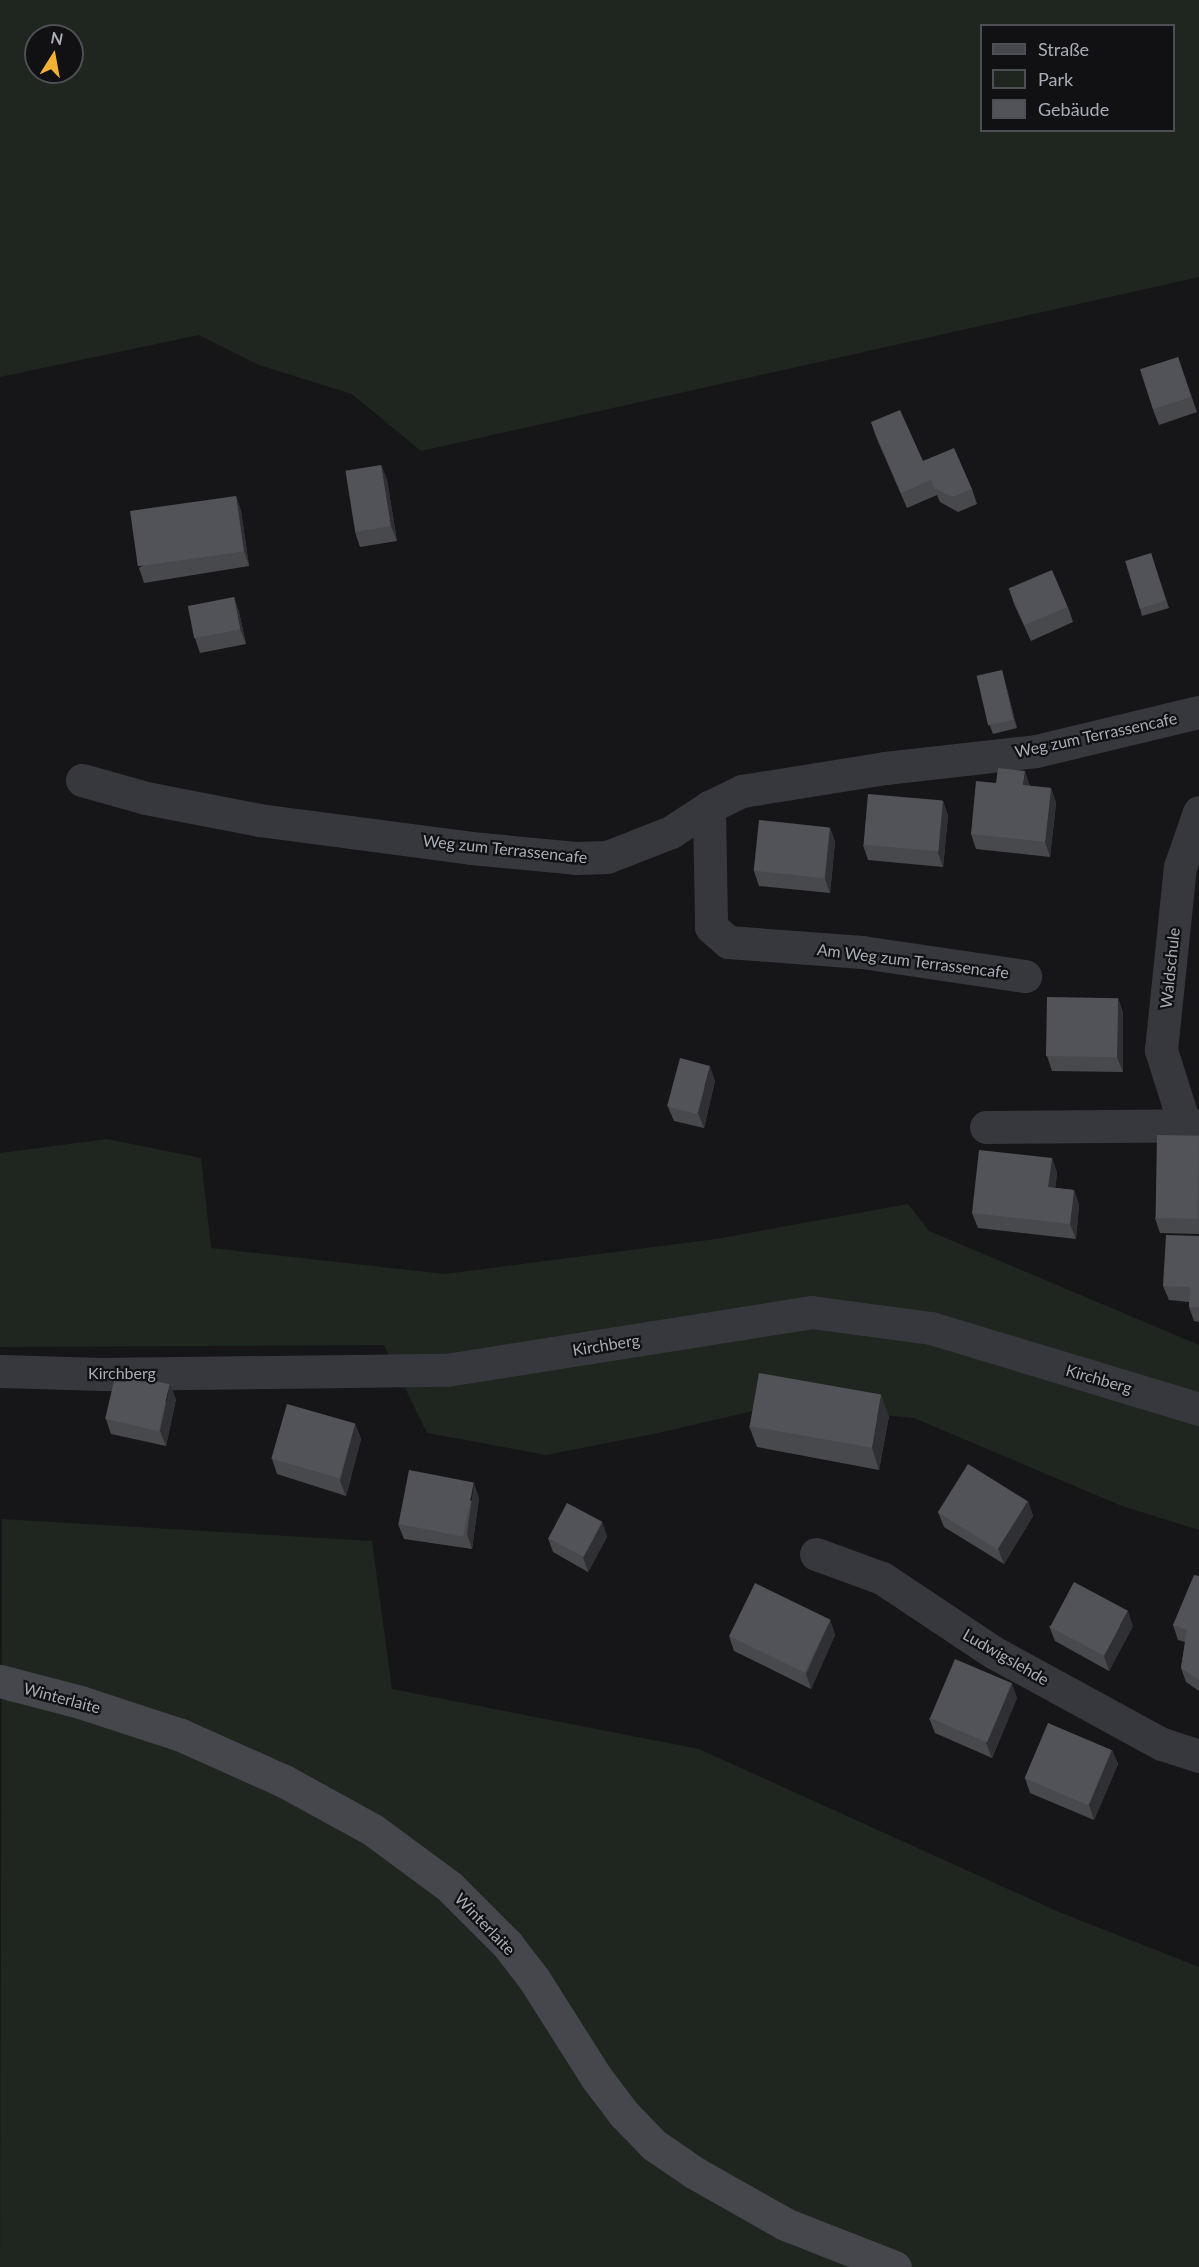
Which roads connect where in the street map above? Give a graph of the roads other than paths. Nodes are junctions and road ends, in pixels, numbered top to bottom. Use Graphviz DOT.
graph roads {
  1 [pos="1199,712"];
  2 [pos="82,780"];
  3 [pos="709,807"];
  4 [pos="1199,812"];
  5 [pos="1025,976"];
  6 [pos="1192,1124"];
  7 [pos="986,1126"];
  8 [pos="0,1371"];
  9 [pos="1199,1409"];
  10 [pos="816,1554"];
  11 [pos="0,1681"];
  12 [pos="1199,1756"];
  13 [pos="895,2267"];
  1 -- 3 [label="street, Weg zum Terrassencafe"];
  2 -- 3 [label="street, Weg zum Terrassencafe"];
  3 -- 5 [label="street, Am Weg zum Terrassencafe"];
  4 -- 6 [label="street, Waldschule"];
  6 -- 7 [label="street, Waldschule"];
  8 -- 9 [label="street, Kirchberg"];
  10 -- 12 [label="street, Ludwigslehde"];
  11 -- 13 [label="street, Winterlaite"];
}
